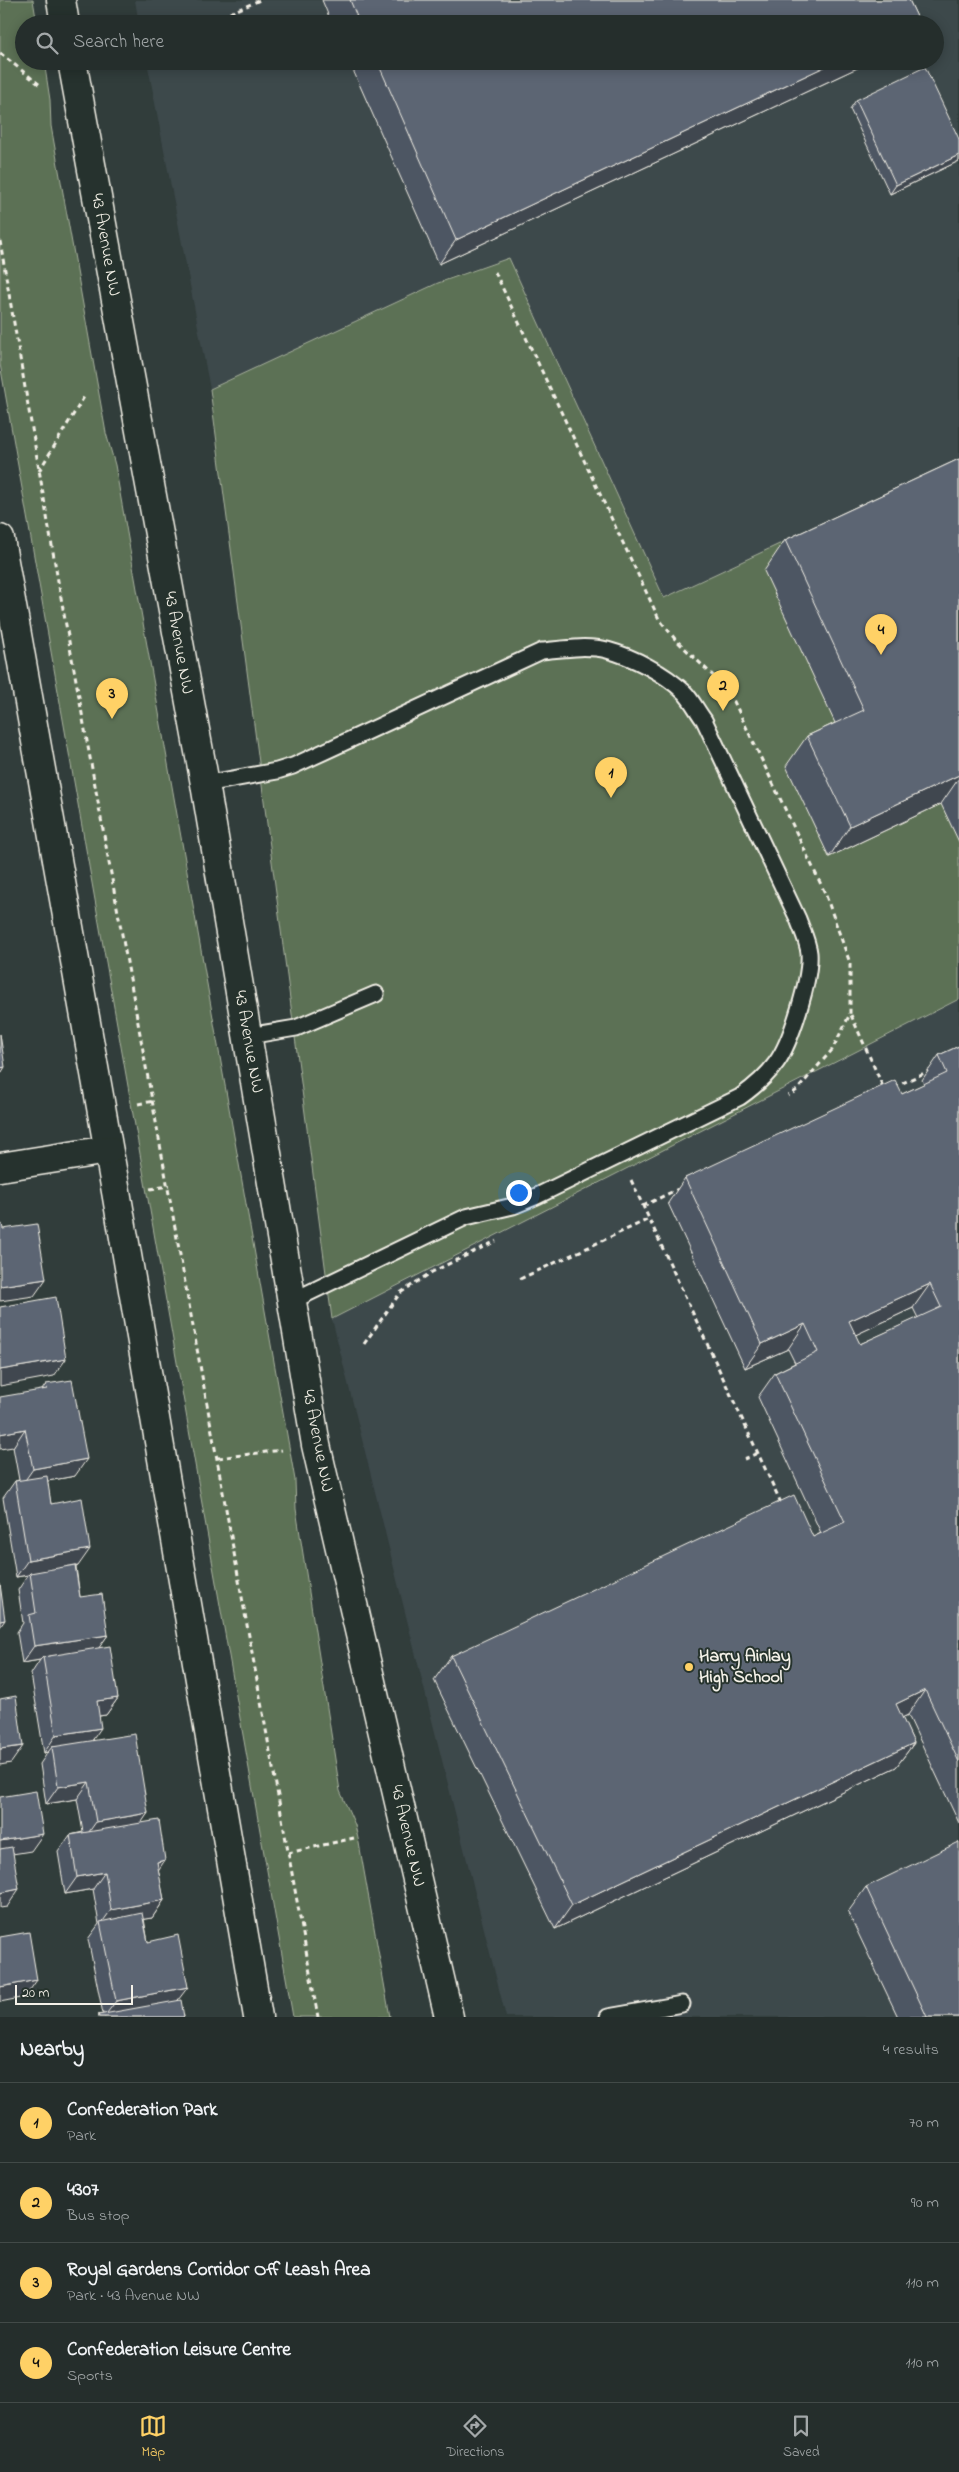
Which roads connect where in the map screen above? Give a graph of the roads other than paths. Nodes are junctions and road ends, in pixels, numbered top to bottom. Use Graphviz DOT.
graph roads {
  1 [pos="61,0"];
  2 [pos="64,15"];
  3 [pos="74,70"];
  4 [pos="0,539"];
  5 [pos="204,784"];
  6 [pos="376,994"];
  7 [pos="248,1036"];
  8 [pos="108,1150"];
  9 [pos="0,1167"];
  10 [pos="292,1301"];
  11 [pos="682,2004"];
  12 [pos="258,2017"];
  13 [pos="449,2017"];
  14 [pos="608,2017"];
  1 -- 2 [label="street"];
  3 -- 5 [label="street, 43 Avenue NW"];
  4 -- 8 [label="street"];
  5 -- 7 [label="street, 43 Avenue NW"];
  5 -- 10 [label="lane"];
  6 -- 7 [label="lane"];
  7 -- 10 [label="street, 43 Avenue NW"];
  8 -- 9 [label="street"];
  8 -- 12 [label="street"];
  10 -- 13 [label="street, 43 Avenue NW"];
  11 -- 14 [label="lane"];
}
